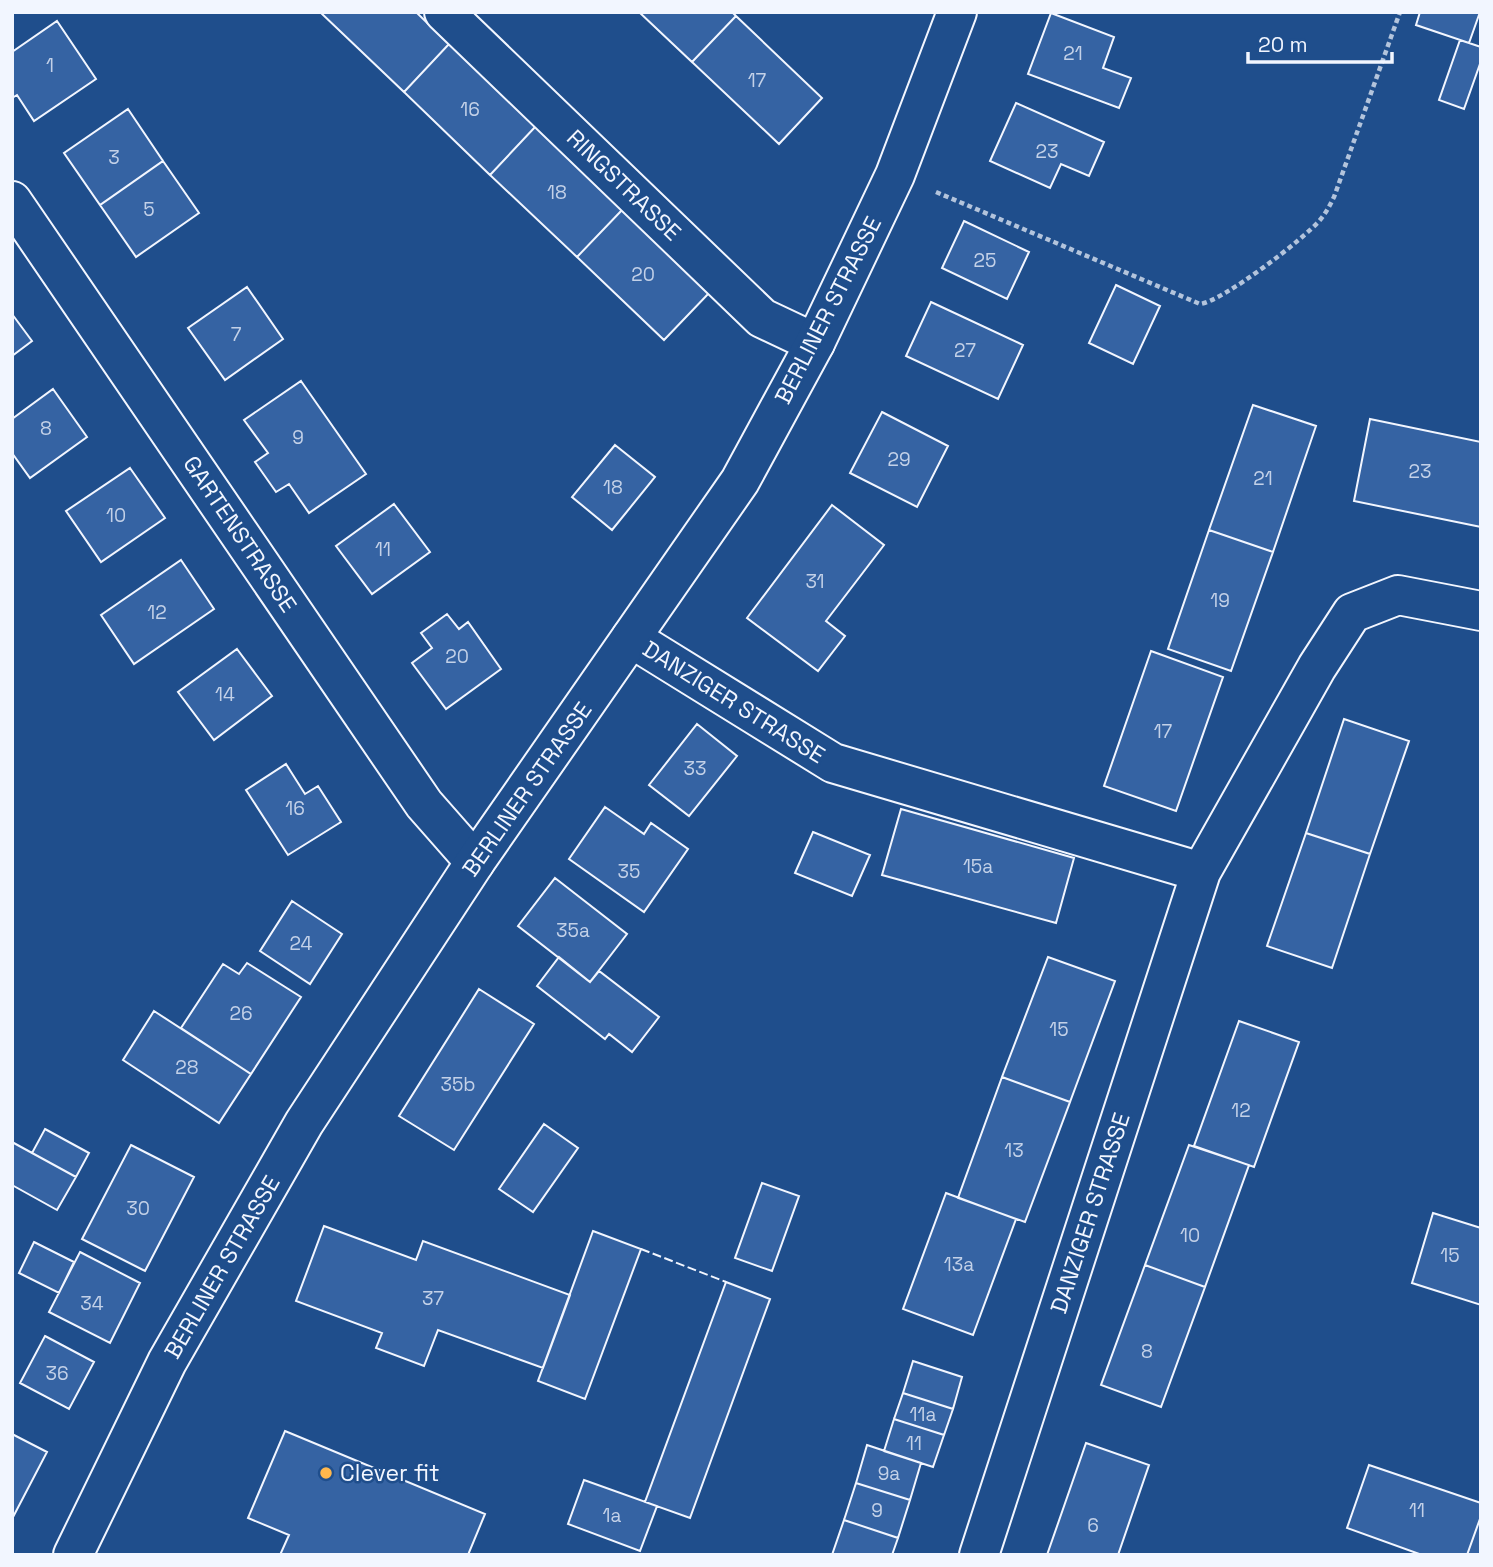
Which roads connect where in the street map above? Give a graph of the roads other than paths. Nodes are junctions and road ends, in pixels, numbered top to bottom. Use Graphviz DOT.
graph roads {
  1 [pos="444,12"];
  2 [pos="957,12"];
  3 [pos="12,201"];
  4 [pos="815,343"];
  5 [pos="1481,611"];
  6 [pos="631,638"];
  7 [pos="475,862"];
  8 [pos="1201,872"];
  9 [pos="73,1555"];
  10 [pos="979,1555"];
  1 -- 4 [label="street, RINGSTRASSE"];
  2 -- 4 [label="street, BERLINER STRASSE"];
  3 -- 7 [label="street, GARTENSTRASSE"];
  4 -- 6 [label="street, BERLINER STRASSE"];
  5 -- 8 [label="street, DANZIGER STRASSE"];
  6 -- 7 [label="street, BERLINER STRASSE"];
  6 -- 8 [label="street, DANZIGER STRASSE"];
  7 -- 9 [label="street, BERLINER STRASSE"];
  8 -- 10 [label="street, DANZIGER STRASSE"];
}
